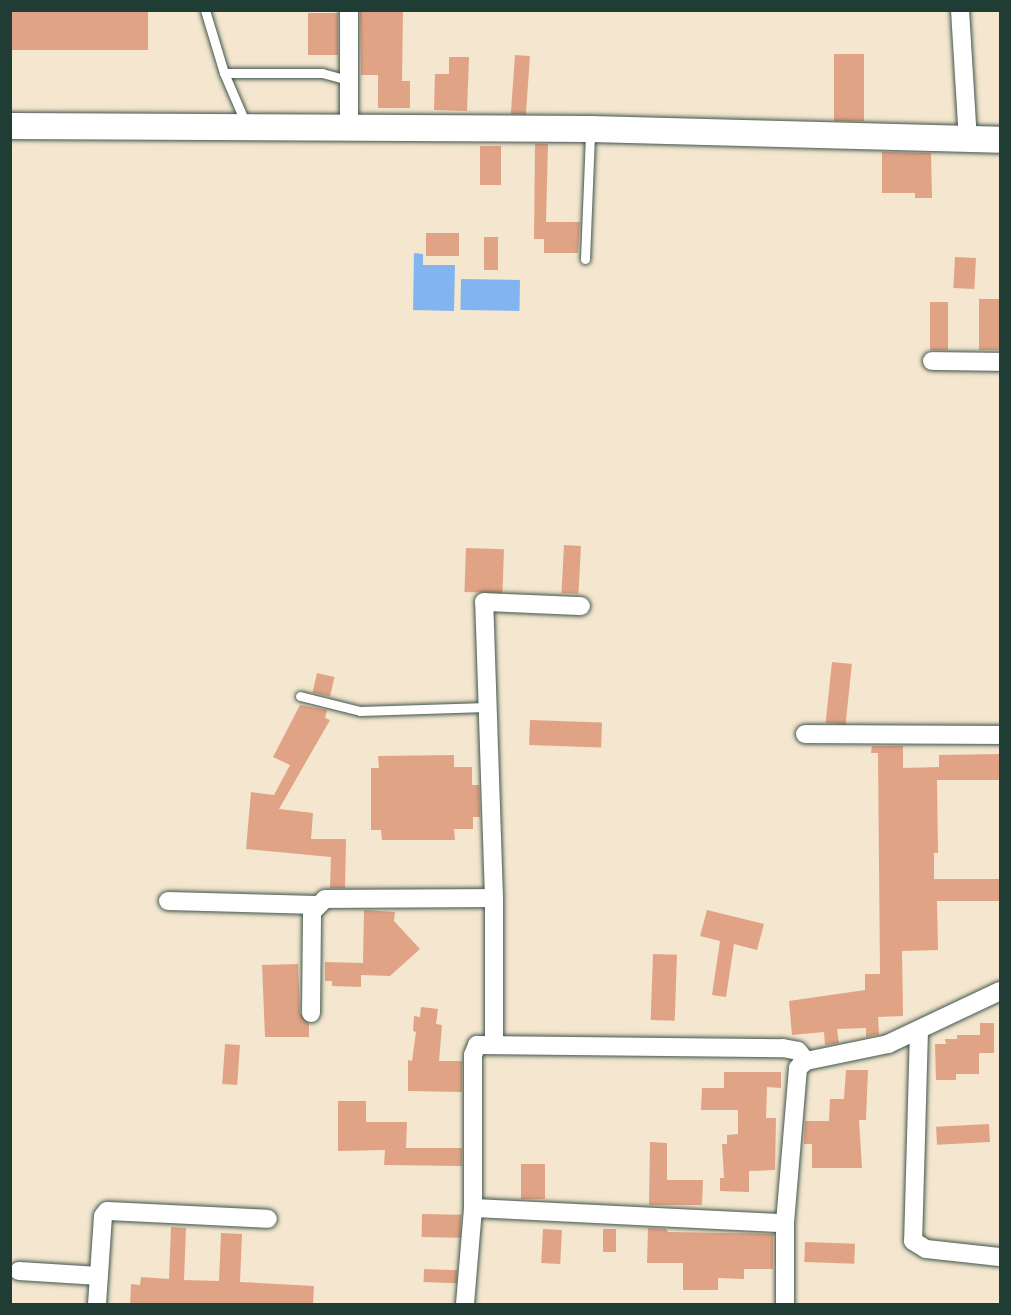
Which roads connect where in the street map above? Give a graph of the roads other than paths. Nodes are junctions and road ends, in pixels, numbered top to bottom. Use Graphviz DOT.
graph roads {
  1 [pos="205,10"];
  2 [pos="349,10"];
  3 [pos="960,10"];
  4 [pos="224,73"];
  5 [pos="349,80"];
  6 [pos="10,126"];
  7 [pos="349,127"];
  8 [pos="248,129"];
  9 [pos="591,129"];
  10 [pos="968,139"];
  11 [pos="1000,140"];
  12 [pos="585,259"];
  13 [pos="932,361"];
  14 [pos="1000,362"];
  15 [pos="581,606"];
  16 [pos="300,696"];
  17 [pos="487,707"];
  18 [pos="806,734"];
  19 [pos="1000,735"];
  20 [pos="494,898"];
  21 [pos="168,901"];
  22 [pos="317,905"];
  23 [pos="1000,992"];
  24 [pos="311,1012"];
  25 [pos="919,1030"];
  26 [pos="494,1044"];
  27 [pos="807,1061"];
  28 [pos="473,1208"];
  29 [pos="268,1219"];
  30 [pos="785,1223"];
  31 [pos="1000,1257"];
  32 [pos="19,1271"];
  33 [pos="99,1276"];
  34 [pos="97,1305"];
  35 [pos="465,1305"];
  36 [pos="785,1305"];
  1 -- 4 [label="lane"];
  2 -- 5 [label="street"];
  3 -- 10 [label="street"];
  4 -- 5 [label="lane"];
  4 -- 8 [label="lane"];
  5 -- 7 [label="street"];
  6 -- 8 [label="street"];
  7 -- 8 [label="street"];
  7 -- 9 [label="street"];
  9 -- 10 [label="street"];
  9 -- 12 [label="lane"];
  10 -- 11 [label="street"];
  13 -- 14 [label="street"];
  15 -- 17 [label="street"];
  16 -- 17 [label="lane"];
  17 -- 20 [label="street"];
  18 -- 19 [label="street"];
  20 -- 22 [label="street"];
  20 -- 26 [label="street"];
  21 -- 22 [label="street"];
  22 -- 24 [label="street"];
  23 -- 25 [label="street"];
  25 -- 27 [label="street"];
  25 -- 31 [label="street"];
  26 -- 27 [label="street"];
  26 -- 28 [label="street"];
  27 -- 30 [label="street"];
  28 -- 30 [label="street"];
  28 -- 35 [label="street"];
  29 -- 33 [label="street"];
  30 -- 36 [label="street"];
  32 -- 33 [label="street"];
  33 -- 34 [label="street"];
}
